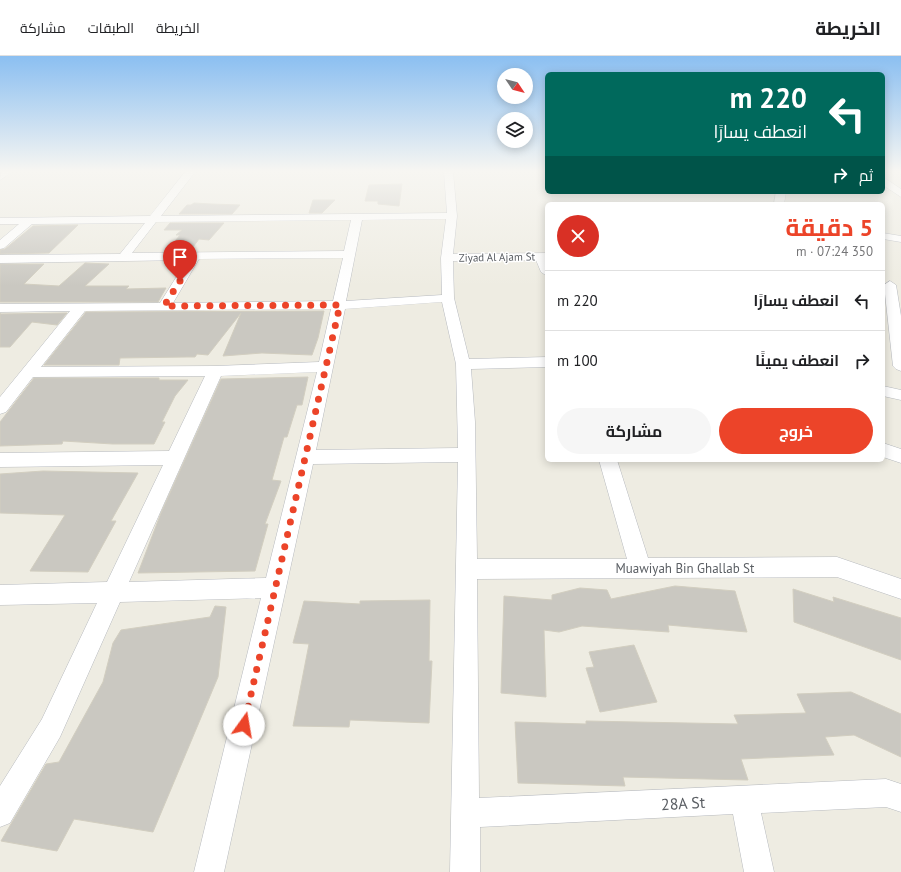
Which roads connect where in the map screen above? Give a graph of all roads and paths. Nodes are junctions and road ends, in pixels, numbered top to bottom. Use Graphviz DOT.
graph roads {
  1 [pos="159,210"];
  2 [pos="452,210"];
  3 [pos="452,216"];
  4 [pos="357,217"];
  5 [pos="152,219"];
  6 [pos="29,220"];
  7 [pos="0,221"];
  8 [pos="885,236"];
  9 [pos="901,239"];
  10 [pos="0,246"];
  11 [pos="349,254"];
  12 [pos="195,256"];
  13 [pos="544,256"];
  14 [pos="123,257"];
  15 [pos="447,258"];
  16 [pos="0,259"];
  17 [pos="892,285"];
  18 [pos="448,298"];
  19 [pos="340,305"];
  20 [pos="164,306"];
  21 [pos="82,307"];
  22 [pos="0,308"];
  23 [pos="885,333"];
  24 [pos="897,336"];
  25 [pos="545,362"];
  26 [pos="463,364"];
  27 [pos="901,366"];
  28 [pos="326,367"];
  29 [pos="216,371"];
  30 [pos="29,372"];
  31 [pos="885,392"];
  32 [pos="901,396"];
  33 [pos="0,408"];
  34 [pos="885,451"];
  35 [pos="466,455"];
  36 [pos="901,456"];
  37 [pos="306,457"];
  38 [pos="175,458"];
  39 [pos="0,460"];
  40 [pos="609,462"];
  41 [pos="466,569"];
  42 [pos="642,569"];
  43 [pos="276,588"];
  44 [pos="901,589"];
  45 [pos="114,591"];
  46 [pos="0,595"];
  47 [pos="901,798"];
  48 [pos="744,800"];
  49 [pos="0,813"];
  50 [pos="465,813"];
  51 [pos="209,872"];
  52 [pos="465,872"];
  53 [pos="759,872"];
  1 -- 5 [label="street"];
  2 -- 3 [label="street"];
  3 -- 4 [label="street"];
  3 -- 15 [label="street"];
  4 -- 5 [label="street"];
  4 -- 11 [label="street"];
  5 -- 6 [label="street"];
  5 -- 14 [label="street"];
  6 -- 7 [label="street"];
  6 -- 10 [label="street"];
  8 -- 9 [label="street"];
  11 -- 12 [label="street"];
  11 -- 19 [label="street"];
  12 -- 14 [label="street"];
  12 -- 20 [label="street"];
  13 -- 15 [label="street, Ziyad Al Ajam St"];
  14 -- 16 [label="street"];
  15 -- 18 [label="street"];
  17 -- 24 [label="street"];
  18 -- 19 [label="street"];
  18 -- 26 [label="street"];
  19 -- 20 [label="street"];
  19 -- 28 [label="street"];
  20 -- 21 [label="street"];
  21 -- 22 [label="street"];
  21 -- 30 [label="street"];
  23 -- 24 [label="street"];
  24 -- 27 [label="street"];
  25 -- 26 [label="street"];
  26 -- 35 [label="street"];
  28 -- 29 [label="street"];
  28 -- 37 [label="street"];
  29 -- 30 [label="street"];
  29 -- 38 [label="street"];
  30 -- 33 [label="street"];
  31 -- 32 [label="street"];
  34 -- 36 [label="street"];
  35 -- 37 [label="street"];
  35 -- 41 [label="street"];
  37 -- 43 [label="street"];
  38 -- 39 [label="street"];
  38 -- 45 [label="street"];
  40 -- 42 [label="street"];
  41 -- 42 [label="street, Muawiyah Bin Ghallab St"];
  41 -- 50 [label="street"];
  42 -- 44 [label="street, Muawiyah Bin Ghallab St"];
  43 -- 45 [label="street"];
  43 -- 51 [label="street"];
  45 -- 46 [label="street"];
  45 -- 49 [label="street"];
  47 -- 48 [label="street, 28A St"];
  48 -- 50 [label="street, 28A St"];
  48 -- 53 [label="street"];
  50 -- 52 [label="street"];
}
